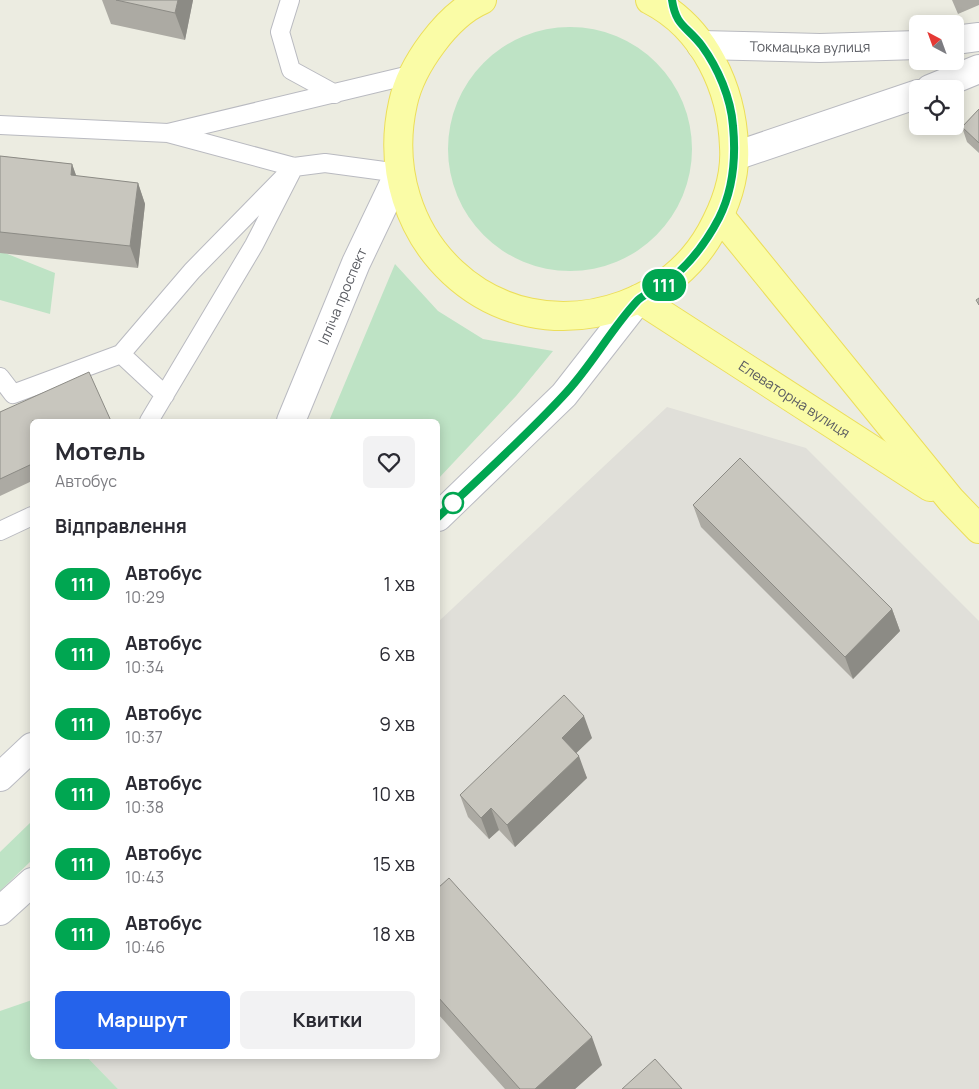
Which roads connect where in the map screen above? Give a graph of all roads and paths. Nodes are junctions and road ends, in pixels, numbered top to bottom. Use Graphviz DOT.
graph roads {
  1 [pos="290,0"];
  2 [pos="458,0"];
  3 [pos="482,0"];
  4 [pos="650,0"];
  5 [pos="673,8"];
  6 [pos="444,30"];
  7 [pos="979,37"];
  8 [pos="964,39"];
  9 [pos="701,45"];
  10 [pos="909,45"];
  11 [pos="979,69"];
  12 [pos="414,74"];
  13 [pos="952,80"];
  14 [pos="335,94"];
  15 [pos="909,97"];
  16 [pos="0,125"];
  17 [pos="168,133"];
  18 [pos="735,156"];
  19 [pos="294,167"];
  20 [pos="399,173"];
  21 [pos="720,216"];
  22 [pos="639,299"];
  23 [pos="122,354"];
  24 [pos="0,377"];
  25 [pos="165,395"];
  26 [pos="149,419"];
  27 [pos="292,419"];
  28 [pos="951,500"];
  29 [pos="440,515"];
  30 [pos="30,517"];
  31 [pos="979,529"];
  32 [pos="0,531"];
  33 [pos="30,749"];
  34 [pos="0,777"];
  35 [pos="30,884"];
  36 [pos="0,911"];
  1 -- 14 [label="lane"];
  2 -- 6 [label="main road"];
  3 -- 6 [label="main road"];
  4 -- 5 [label="main road"];
  5 -- 9 [label="main road"];
  6 -- 12 [label="main road"];
  7 -- 8 [label="main road"];
  9 -- 10 [label="main road, Токмацька вулиця"];
  9 -- 18 [label="main road"];
  11 -- 13 [label="main road"];
  12 -- 14 [label="lane"];
  12 -- 20 [label="main road"];
  14 -- 17 [label="lane"];
  15 -- 18 [label="main road"];
  16 -- 17 [label="lane"];
  17 -- 19 [label="lane"];
  18 -- 21 [label="main road"];
  19 -- 20 [label="lane"];
  19 -- 23 [label="lane"];
  19 -- 25 [label="lane"];
  20 -- 22 [label="main road"];
  20 -- 27 [label="main road, Ілліча проспект"];
  21 -- 22 [label="main road"];
  21 -- 28 [label="main road, Елеваторна вулиця"];
  22 -- 28 [label="main road, Елеваторна вулиця"];
  22 -- 29 [label="main road"];
  23 -- 24 [label="lane"];
  23 -- 25 [label="lane"];
  25 -- 26 [label="lane"];
  28 -- 31 [label="main road, Елеваторна вулиця"];
  30 -- 32 [label="lane"];
  33 -- 34 [label="main road"];
  35 -- 36 [label="main road"];
}
